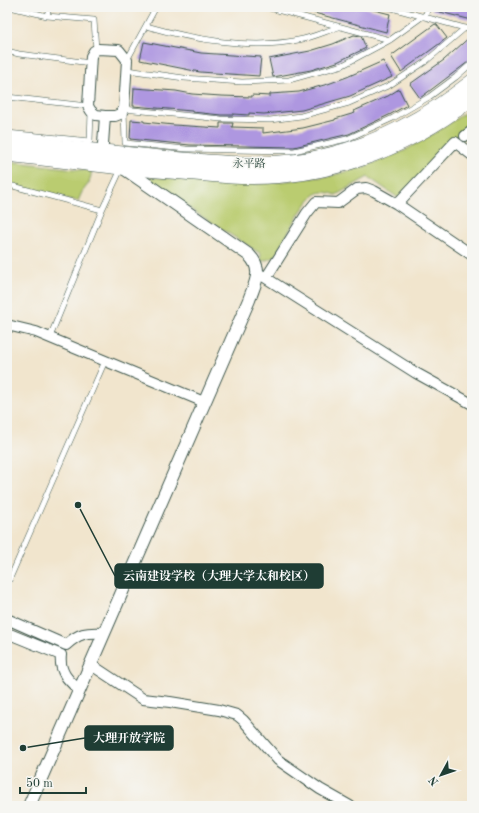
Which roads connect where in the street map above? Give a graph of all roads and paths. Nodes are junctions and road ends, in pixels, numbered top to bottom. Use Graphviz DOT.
graph roads {
  1 [pos="10,7"];
  2 [pos="49,7"];
  3 [pos="156,7"];
  4 [pos="266,7"];
  5 [pos="388,7"];
  6 [pos="428,7"];
  7 [pos="47,16"];
  8 [pos="423,17"];
  9 [pos="146,26"];
  10 [pos="339,27"];
  11 [pos="465,28"];
  12 [pos="472,30"];
  13 [pos="390,40"];
  14 [pos="96,50"];
  15 [pos="7,51"];
  16 [pos="90,63"];
  17 [pos="472,63"];
  18 [pos="127,65"];
  19 [pos="472,82"];
  20 [pos="7,97"];
  21 [pos="472,98"];
  22 [pos="90,109"];
  23 [pos="124,109"];
  24 [pos="105,116"];
  25 [pos="7,132"];
  26 [pos="7,142"];
  27 [pos="7,154"];
  28 [pos="472,155"];
  29 [pos="102,158"];
  30 [pos="122,167"];
  31 [pos="7,185"];
  32 [pos="397,204"];
  33 [pos="102,210"];
  34 [pos="472,255"];
  35 [pos="262,275"];
  36 [pos="7,325"];
  37 [pos="50,337"];
  38 [pos="105,361"];
  39 [pos="204,402"];
  40 [pos="472,404"];
  41 [pos="7,585"];
  42 [pos="7,619"];
  43 [pos="7,633"];
  44 [pos="103,633"];
  45 [pos="90,664"];
  46 [pos="79,690"];
  47 [pos="28,806"];
  48 [pos="350,806"];
  1 -- 7 [label="lane"];
  2 -- 7 [label="lane"];
  3 -- 9 [label="lane"];
  4 -- 10 [label="lane"];
  5 -- 8 [label="lane"];
  6 -- 8 [label="lane"];
  7 -- 14 [label="lane"];
  8 -- 11 [label="lane"];
  8 -- 13 [label="lane"];
  9 -- 10 [label="lane"];
  9 -- 18 [label="lane"];
  10 -- 13 [label="lane"];
  11 -- 12 [label="lane"];
  11 -- 23 [label="lane"];
  13 -- 18 [label="lane"];
  14 -- 16 [label="street"];
  14 -- 18 [label="street"];
  15 -- 16 [label="lane"];
  16 -- 22 [label="street"];
  17 -- 23 [label="lane"];
  18 -- 23 [label="street"];
  19 -- 29 [label="main road, 永平路"];
  20 -- 22 [label="lane"];
  21 -- 30 [label="main road, 永平路"];
  22 -- 24 [label="street"];
  22 -- 25 [label="lane"];
  23 -- 24 [label="street"];
  24 -- 29 [label="street"];
  26 -- 29 [label="main road, 永平路"];
  27 -- 29 [label="main road, 永平路"];
  28 -- 32 [label="street"];
  29 -- 30 [label="main road, 永平路"];
  30 -- 33 [label="lane"];
  30 -- 35 [label="street"];
  31 -- 33 [label="lane"];
  32 -- 34 [label="street"];
  32 -- 35 [label="street"];
  33 -- 37 [label="lane"];
  35 -- 39 [label="street"];
  35 -- 40 [label="street"];
  36 -- 37 [label="street"];
  37 -- 38 [label="street"];
  38 -- 39 [label="street"];
  38 -- 41 [label="lane"];
  39 -- 44 [label="street"];
  42 -- 44 [label="street"];
  43 -- 46 [label="street"];
  44 -- 45 [label="street"];
  45 -- 46 [label="street"];
  45 -- 48 [label="street"];
  46 -- 47 [label="street"];
}
